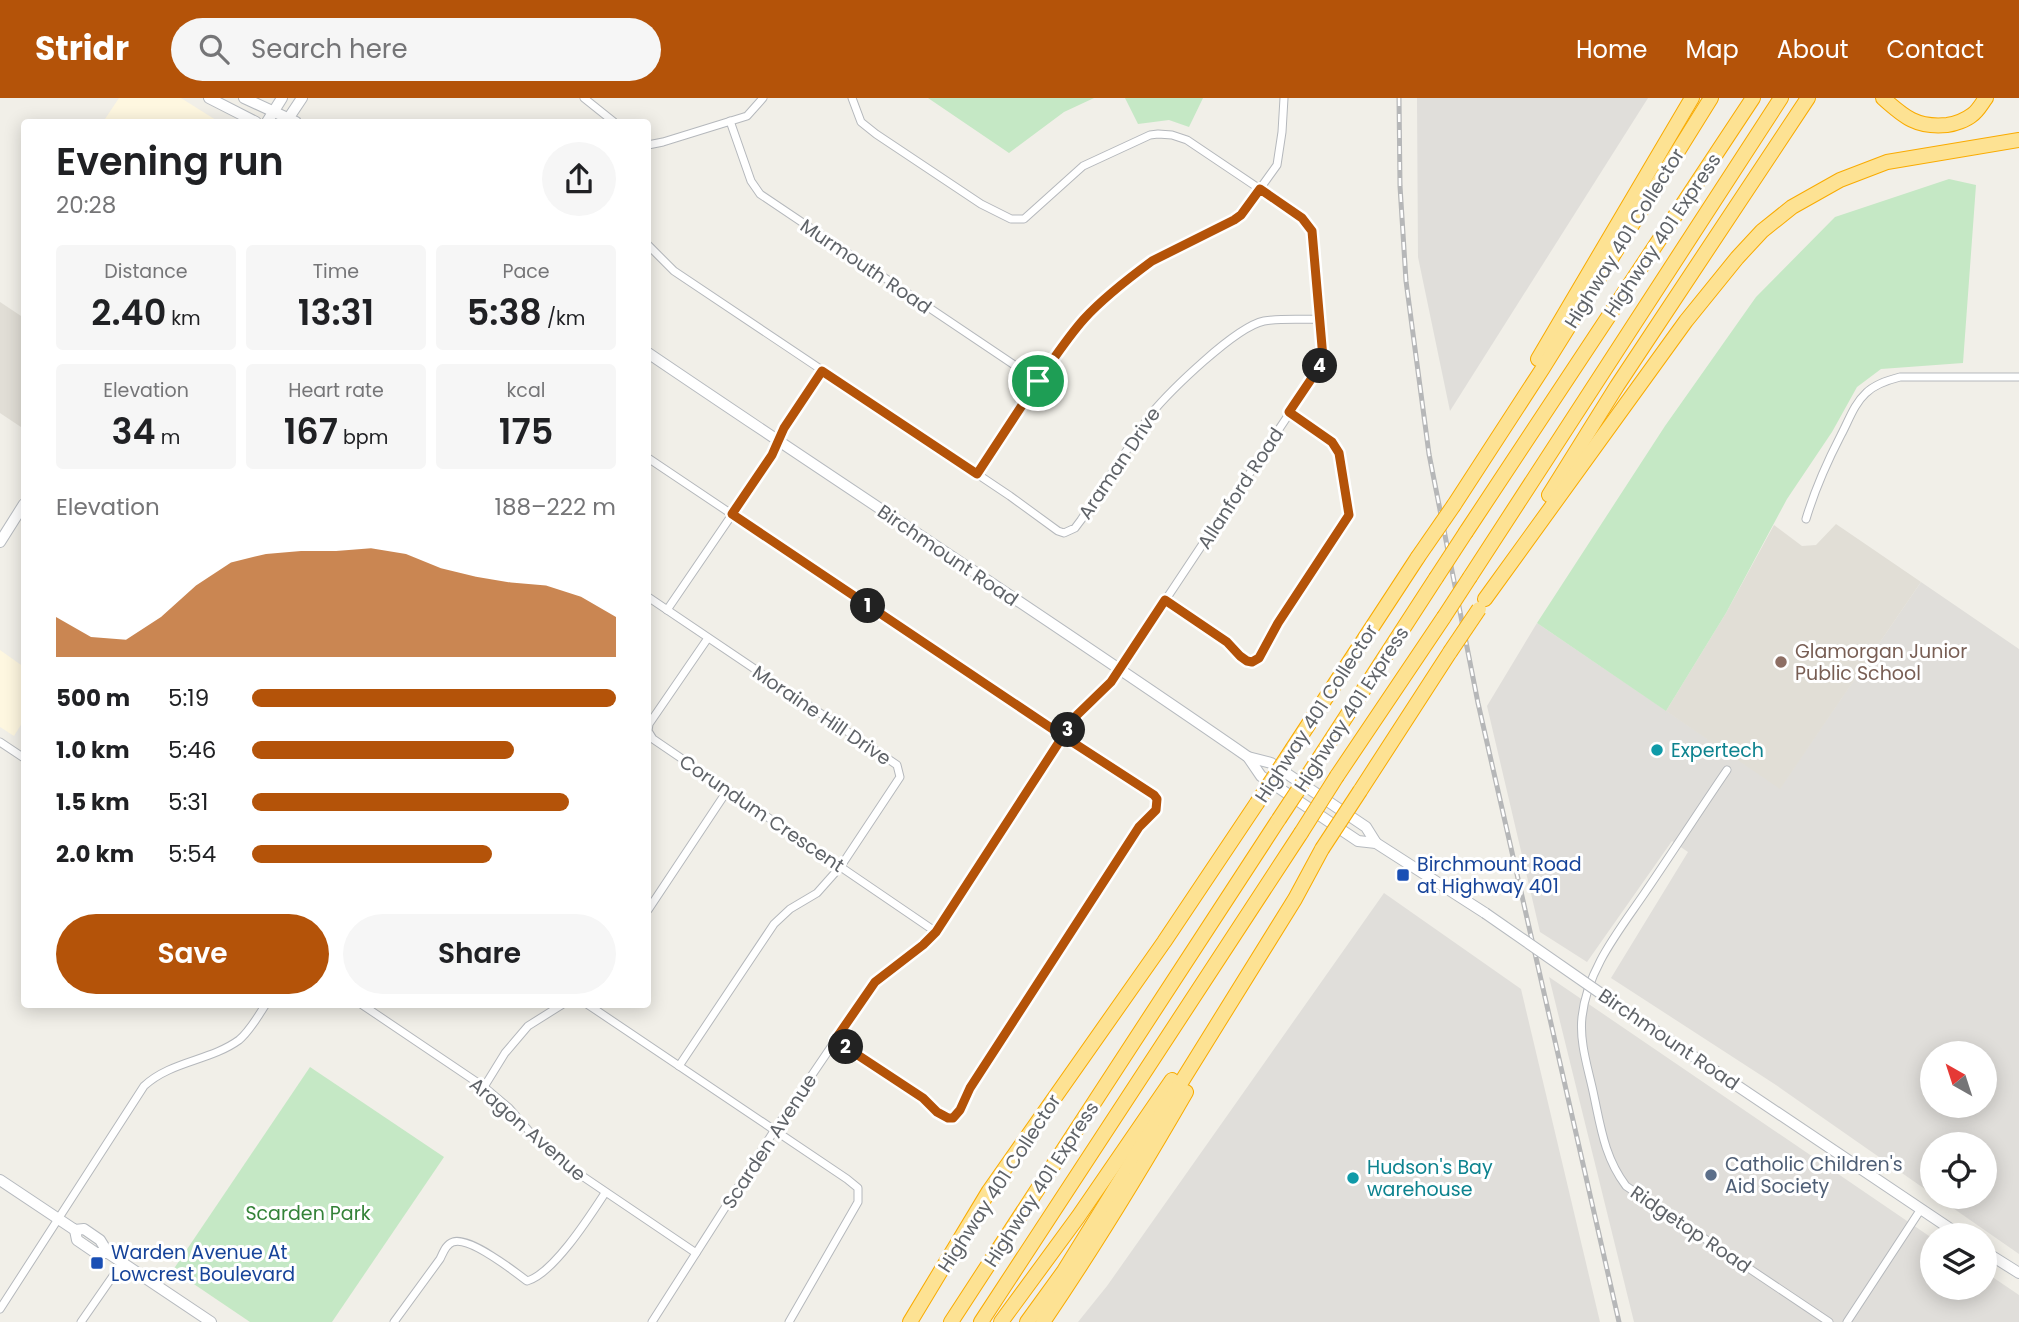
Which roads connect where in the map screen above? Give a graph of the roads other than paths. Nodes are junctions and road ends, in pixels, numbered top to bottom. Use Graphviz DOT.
graph roads {
  1 [pos="209,98"];
  2 [pos="244,98"];
  3 [pos="282,98"];
  4 [pos="302,98"];
  5 [pos="584,98"];
  6 [pos="763,98"];
  7 [pos="852,98"];
  8 [pos="1284,98"];
  9 [pos="1692,98"];
  10 [pos="1711,98"];
  11 [pos="1752,98"];
  12 [pos="1781,98"];
  13 [pos="1808,98"];
  14 [pos="1883,98"];
  15 [pos="1986,98"];
  16 [pos="270,117"];
  17 [pos="250,119"];
  18 [pos="291,119"];
  19 [pos="610,119"];
  20 [pos="730,121"];
  21 [pos="2019,140"];
  22 [pos="651,144"];
  23 [pos="1260,189"];
  24 [pos="651,248"];
  25 [pos="1320,318"];
  26 [pos="651,355"];
  27 [pos="822,371"];
  28 [pos="2019,377"];
  29 [pos="1038,381"];
  30 [pos="1289,412"];
  31 [pos="1509,422"];
  32 [pos="778,440"];
  33 [pos="651,460"];
  34 [pos="977,474"];
  35 [pos="21,509"];
  36 [pos="732,514"];
  37 [pos="1806,519"];
  38 [pos="0,542"];
  39 [pos="651,599"];
  40 [pos="1165,600"];
  41 [pos="1482,604"];
  42 [pos="667,610"];
  43 [pos="708,638"];
  44 [pos="1120,668"];
  45 [pos="651,721"];
  46 [pos="651,736"];
  47 [pos="1063,736"];
  48 [pos="0,742"];
  49 [pos="21,756"];
  50 [pos="1248,757"];
  51 [pos="1727,770"];
  52 [pos="727,791"];
  53 [pos="1376,843"];
  54 [pos="841,866"];
  55 [pos="1295,899"];
  56 [pos="651,905"];
  57 [pos="936,932"];
  58 [pos="263,1008"];
  59 [pos="366,1008"];
  60 [pos="557,1008"];
  61 [pos="593,1008"];
  62 [pos="835,1040"];
  63 [pos="679,1066"];
  64 [pos="484,1087"];
  65 [pos="774,1131"];
  66 [pos="0,1180"];
  67 [pos="606,1193"];
  68 [pos="1920,1209"];
  69 [pos="58,1218"];
  70 [pos="1941,1223"];
  71 [pos="696,1253"];
  72 [pos="1997,1259"];
  73 [pos="121,1263"];
  74 [pos="2019,1273"];
  75 [pos="0,1309"];
  76 [pos="81,1322"];
  77 [pos="211,1322"];
  78 [pos="394,1322"];
  79 [pos="652,1322"];
  80 [pos="789,1322"];
  81 [pos="910,1322"];
  82 [pos="951,1322"];
  83 [pos="981,1322"];
  84 [pos="1001,1322"];
  85 [pos="1027,1322"];
  86 [pos="1043,1322"];
  87 [pos="1829,1322"];
  88 [pos="1847,1322"];
  1 -- 17 [label="main road"];
  2 -- 16 [label="main road"];
  3 -- 16 [label="main road"];
  4 -- 18 [label="main road"];
  5 -- 19 [label="street"];
  6 -- 20 [label="street"];
  7 -- 23 [label="street, Allanford Road"];
  8 -- 23 [label="street"];
  9 -- 31 [label="highway"];
  10 -- 31 [label="highway, Highway 401 Collector"];
  11 -- 82 [label="highway, Highway 401 Express, bridge"];
  12 -- 83 [label="highway, Highway 401 Express, bridge"];
  13 -- 41 [label="highway"];
  14 -- 15 [label="highway"];
  20 -- 22 [label="street"];
  20 -- 29 [label="street, Murmouth Road"];
  21 -- 41 [label="highway"];
  23 -- 25 [label="street, Allanford Road"];
  23 -- 29 [label="street"];
  24 -- 27 [label="street, Araman Drive"];
  25 -- 30 [label="street, Allanford Road"];
  25 -- 34 [label="street, Araman Drive"];
  26 -- 32 [label="main road, Birchmount Road"];
  27 -- 32 [label="street"];
  27 -- 34 [label="street, Araman Drive"];
  28 -- 37 [label="street"];
  29 -- 34 [label="street"];
  30 -- 40 [label="street, Allanford Road"];
  30 -- 40 [label="street"];
  31 -- 81 [label="highway, Highway 401 Collector, bridge"];
  32 -- 36 [label="street"];
  32 -- 44 [label="main road, Birchmount Road"];
  33 -- 36 [label="street"];
  35 -- 38 [label="main road"];
  36 -- 42 [label="street"];
  36 -- 47 [label="street"];
  39 -- 42 [label="street, Moraine Hill Drive"];
  40 -- 44 [label="street, Allanford Road"];
  41 -- 55 [label="highway, bridge"];
  42 -- 43 [label="street, Moraine Hill Drive"];
  43 -- 45 [label="street, Corundum Crescent"];
  43 -- 54 [label="street, Moraine Hill Drive"];
  44 -- 47 [label="street, Scarden Avenue"];
  44 -- 50 [label="main road, Birchmount Road"];
  46 -- 52 [label="street, Corundum Crescent"];
  47 -- 57 [label="street, Scarden Avenue"];
  47 -- 62 [label="street"];
  48 -- 49 [label="street"];
  50 -- 53 [label="main road, Birchmount Road"];
  50 -- 53 [label="main road, Birchmount Road"];
  51 -- 87 [label="street, Ridgetop Road"];
  52 -- 54 [label="street, Corundum Crescent"];
  52 -- 56 [label="street"];
  53 -- 68 [label="main road, Birchmount Road, bridge"];
  54 -- 57 [label="street, Corundum Crescent"];
  54 -- 63 [label="street, Moraine Hill Drive"];
  55 -- 84 [label="highway"];
  55 -- 85 [label="highway"];
  55 -- 86 [label="highway"];
  57 -- 62 [label="street, Scarden Avenue"];
  58 -- 69 [label="street"];
  59 -- 64 [label="street, Aragon Avenue"];
  60 -- 64 [label="street"];
  61 -- 63 [label="street"];
  62 -- 65 [label="street, Scarden Avenue"];
  63 -- 65 [label="street"];
  64 -- 67 [label="street, Aragon Avenue"];
  65 -- 71 [label="street, Scarden Avenue"];
  65 -- 80 [label="street"];
  66 -- 69 [label="main road"];
  67 -- 71 [label="street, Aragon Avenue"];
  67 -- 78 [label="street"];
  68 -- 70 [label="main road, Birchmount Road"];
  68 -- 88 [label="street"];
  69 -- 73 [label="main road"];
  69 -- 75 [label="street"];
  71 -- 79 [label="street, Scarden Avenue"];
  72 -- 74 [label="main road"];
  73 -- 76 [label="street"];
  73 -- 77 [label="main road"];
}
